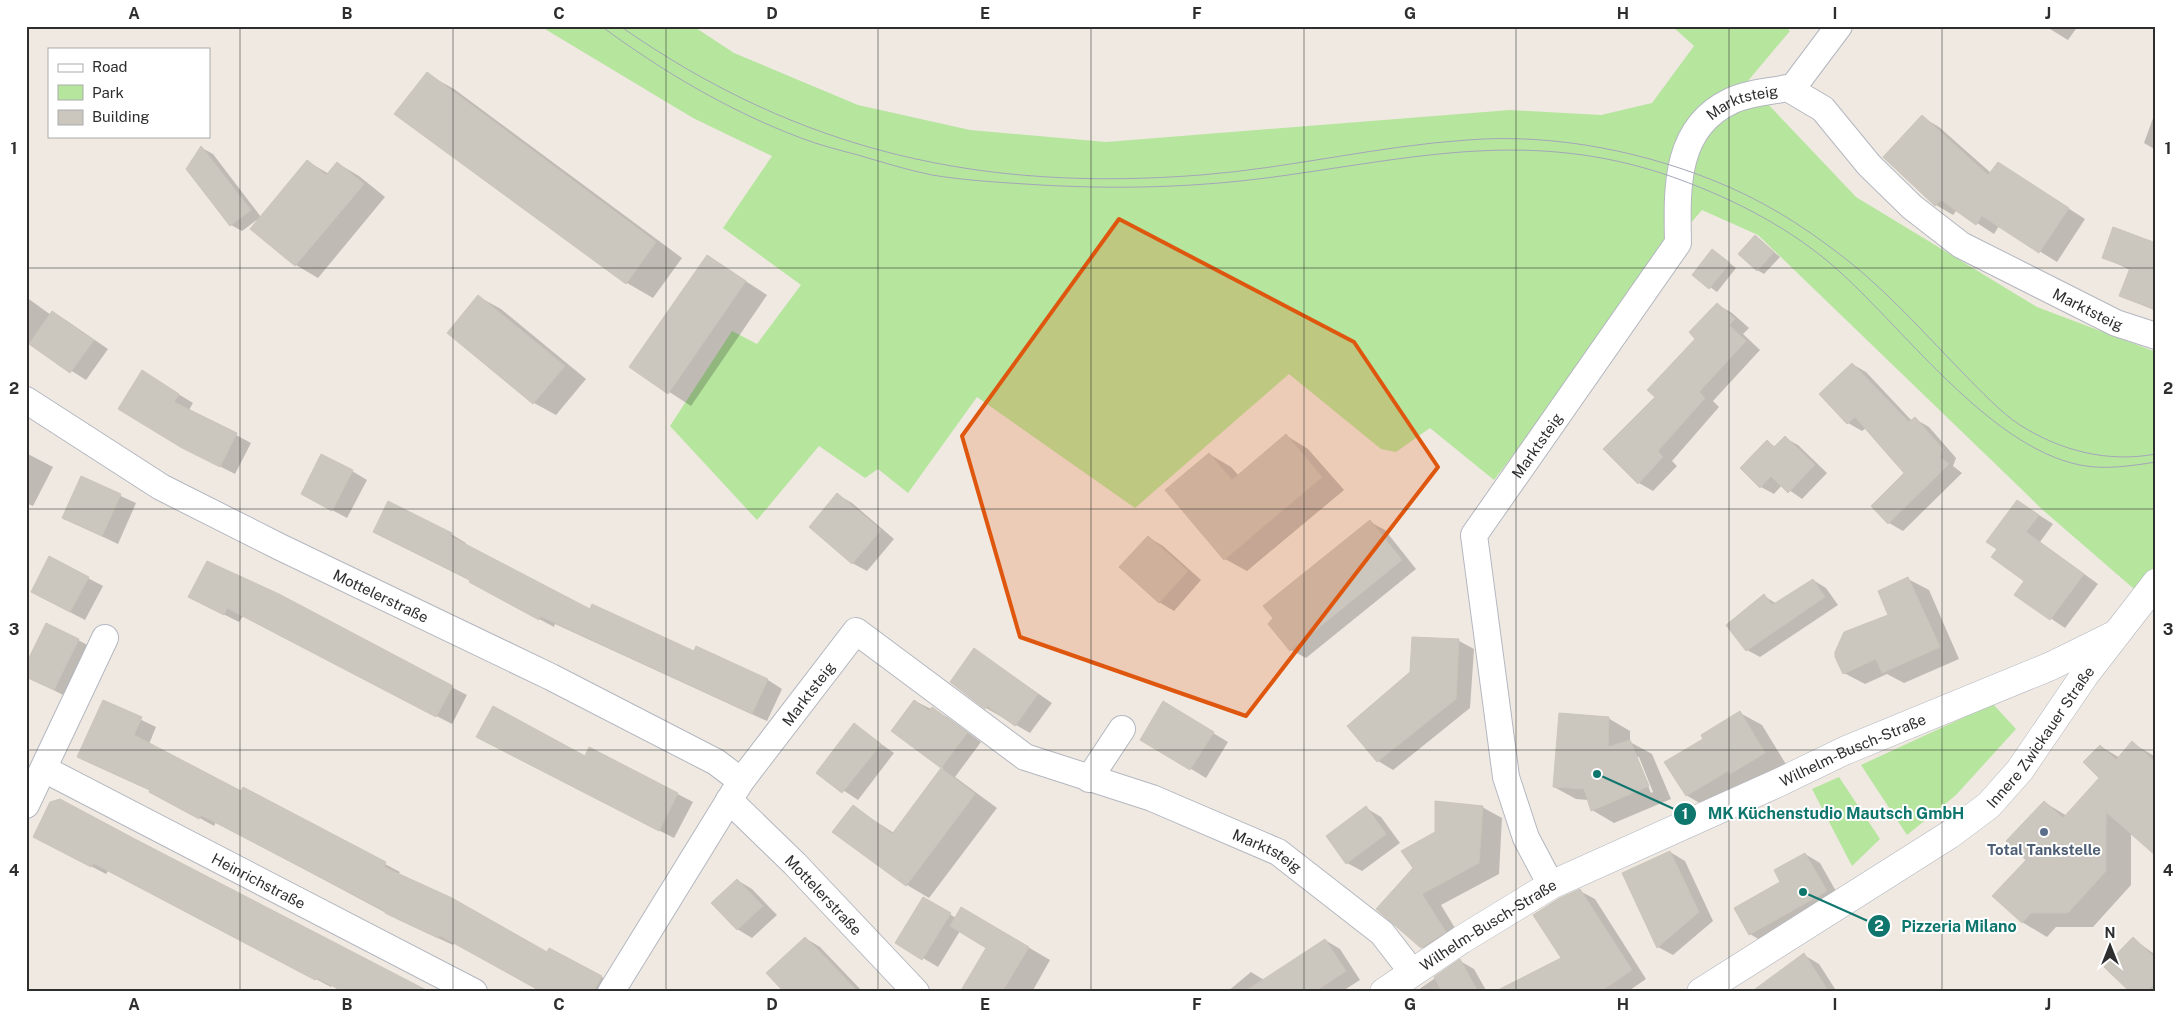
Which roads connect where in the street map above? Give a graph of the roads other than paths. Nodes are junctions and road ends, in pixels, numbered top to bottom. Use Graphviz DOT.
graph roads {
  1 [pos="1839,26"];
  2 [pos="1791,90"];
  3 [pos="2156,336"];
  4 [pos="26,400"];
  5 [pos="2156,583"];
  6 [pos="2116,634"];
  7 [pos="105,638"];
  8 [pos="2051,666"];
  9 [pos="2084,676"];
  10 [pos="1122,729"];
  11 [pos="44,769"];
  12 [pos="1089,778"];
  13 [pos="735,791"];
  14 [pos="26,805"];
  15 [pos="1552,885"];
  16 [pos="1413,973"];
  17 [pos="474,992"];
  18 [pos="611,992"];
  19 [pos="916,992"];
  20 [pos="1384,992"];
  21 [pos="1701,992"];
  1 -- 2 [label="street, Marktsteig"];
  2 -- 3 [label="street, Marktsteig"];
  2 -- 15 [label="street, Marktsteig"];
  4 -- 13 [label="street, Mottelerstraße"];
  5 -- 6 [label="main road, Innere Zwickauer Straße"];
  6 -- 8 [label="main road, Wilhelm-Busch-Straße"];
  6 -- 9 [label="main road, Innere Zwickauer Straße"];
  7 -- 11 [label="street"];
  8 -- 9 [label="main road"];
  8 -- 15 [label="main road, Wilhelm-Busch-Straße"];
  9 -- 21 [label="main road, Innere Zwickauer Straße"];
  10 -- 12 [label="street"];
  11 -- 14 [label="street"];
  11 -- 17 [label="street, Heinrichstraße"];
  12 -- 13 [label="street, Marktsteig"];
  12 -- 16 [label="street, Marktsteig"];
  13 -- 18 [label="street, Marktsteig"];
  13 -- 19 [label="street, Mottelerstraße"];
  15 -- 16 [label="main road, Wilhelm-Busch-Straße"];
  16 -- 20 [label="main road, Wilhelm-Busch-Straße"];
}
